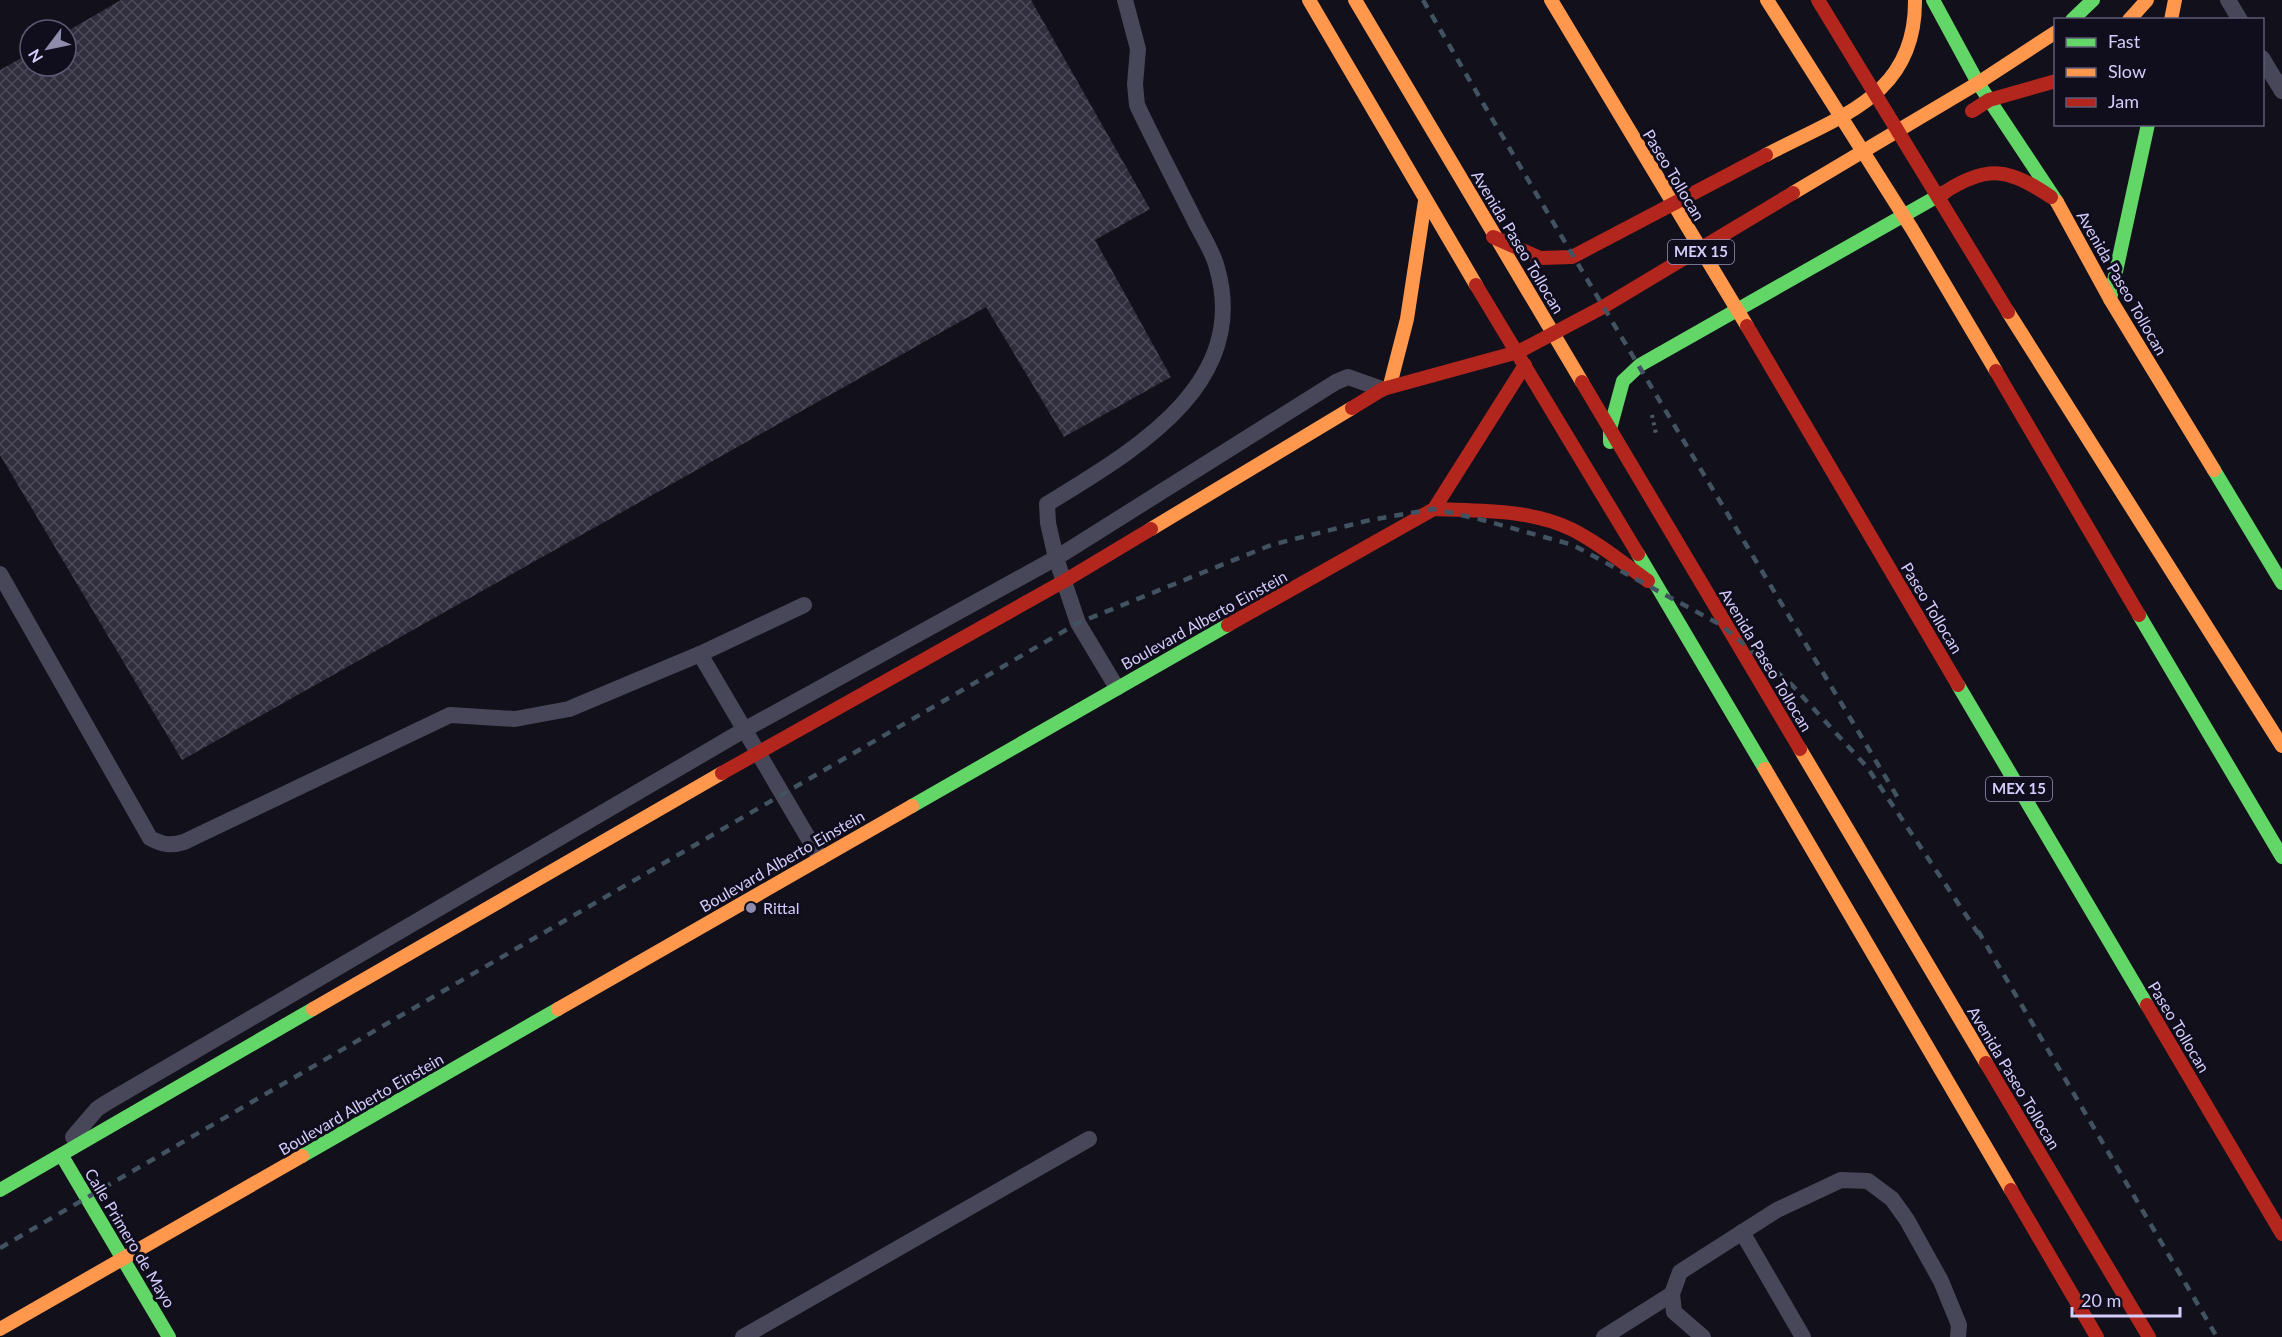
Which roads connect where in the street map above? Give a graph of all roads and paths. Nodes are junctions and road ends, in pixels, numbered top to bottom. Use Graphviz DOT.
graph roads {
  1 [pos="1125,0"];
  2 [pos="1310,0"];
  3 [pos="1355,0"];
  4 [pos="1551,0"];
  5 [pos="1767,0"];
  6 [pos="1818,0"];
  7 [pos="1915,0"];
  8 [pos="1933,0"];
  9 [pos="2093,0"];
  10 [pos="2147,0"];
  11 [pos="2175,0"];
  12 [pos="2228,0"];
  13 [pos="2074,18"];
  14 [pos="2131,18"];
  15 [pos="2171,18"];
  16 [pos="2239,18"];
  17 [pos="2054,33"];
  18 [pos="2264,61"];
  19 [pos="2054,81"];
  20 [pos="1978,83"];
  21 [pos="2282,91"];
  22 [pos="1989,100"];
  23 [pos="1959,118"];
  24 [pos="2148,126"];
  25 [pos="1918,142"];
  26 [pos="1857,179"];
  27 [pos="1425,201"];
  28 [pos="2057,202"];
  29 [pos="1456,217"];
  30 [pos="1476,228"];
  31 [pos="1725,257"];
  32 [pos="1694,275"];
  33 [pos="2110,299"];
  34 [pos="1574,342"];
  35 [pos="1518,352"];
  36 [pos="1535,361"];
  37 [pos="1387,387"];
  38 [pos="1610,451"];
  39 [pos="1610,473"];
  40 [pos="1610,507"];
  41 [pos="1434,509"];
  42 [pos="1056,558"];
  43 [pos="0,574"];
  44 [pos="1065,580"];
  45 [pos="2282,583"];
  46 [pos="1660,590"];
  47 [pos="804,605"];
  48 [pos="700,654"];
  49 [pos="1117,688"];
  50 [pos="744,730"];
  51 [pos="2282,746"];
  52 [pos="757,753"];
  53 [pos="2282,857"];
  54 [pos="820,858"];
  55 [pos="1089,1139"];
  56 [pos="62,1156"];
  57 [pos="0,1190"];
  58 [pos="1742,1232"];
  59 [pos="2282,1234"];
  60 [pos="123,1259"];
  61 [pos="1672,1294"];
  62 [pos="0,1329"];
  63 [pos="170,1337"];
  64 [pos="743,1337"];
  65 [pos="1604,1337"];
  66 [pos="1703,1337"];
  67 [pos="1803,1337"];
  68 [pos="1958,1337"];
  69 [pos="2097,1337"];
  70 [pos="2149,1337"];
  1 -- 42 [label="lane"];
  2 -- 27 [label="main road"];
  3 -- 70 [label="main road, Avenida Paseo Tollocan"];
  4 -- 59 [label="main road, Paseo Tollocan / MEX 15"];
  5 -- 53 [label="main road"];
  6 -- 51 [label="main road"];
  7 -- 30 [label="main road"];
  8 -- 20 [label="main road, Avenida Paseo Tollocan"];
  9 -- 13 [label="main road"];
  10 -- 14 [label="main road"];
  11 -- 15 [label="main road"];
  12 -- 16 [label="lane"];
  17 -- 20 [label="main road"];
  18 -- 21 [label="lane"];
  19 -- 22 [label="main road"];
  20 -- 22 [label="main road, Avenida Paseo Tollocan"];
  20 -- 35 [label="main road"];
  22 -- 23 [label="main road"];
  22 -- 28 [label="main road, Avenida Paseo Tollocan"];
  24 -- 33 [label="main road"];
  25 -- 26 [label="main road"];
  27 -- 29 [label="main road"];
  27 -- 35 [label="main road"];
  27 -- 37 [label="main road"];
  28 -- 33 [label="main road, Avenida Paseo Tollocan"];
  28 -- 38 [label="main road"];
  31 -- 32 [label="main road"];
  33 -- 45 [label="main road, Avenida Paseo Tollocan"];
  34 -- 36 [label="main road"];
  35 -- 36 [label="main road"];
  35 -- 37 [label="main road"];
  36 -- 40 [label="main road"];
  36 -- 41 [label="main road, Boulevard Alberto Einstein"];
  37 -- 42 [label="lane"];
  37 -- 44 [label="main road"];
  39 -- 40 [label="main road"];
  40 -- 46 [label="main road"];
  41 -- 46 [label="main road"];
  41 -- 49 [label="main road, Boulevard Alberto Einstein"];
  42 -- 44 [label="lane"];
  42 -- 50 [label="lane"];
  43 -- 48 [label="lane"];
  44 -- 49 [label="lane"];
  44 -- 52 [label="main road"];
  46 -- 69 [label="main road"];
  47 -- 48 [label="lane"];
  48 -- 50 [label="lane"];
  49 -- 54 [label="main road, Boulevard Alberto Einstein"];
  50 -- 52 [label="lane"];
  50 -- 56 [label="lane"];
  52 -- 54 [label="lane"];
  52 -- 56 [label="main road"];
  54 -- 60 [label="main road, Boulevard Alberto Einstein"];
  55 -- 64 [label="lane"];
  56 -- 57 [label="main road"];
  56 -- 60 [label="main road, Calle Primero de Mayo"];
  58 -- 61 [label="lane"];
  58 -- 67 [label="lane"];
  58 -- 68 [label="lane"];
  60 -- 62 [label="main road, Boulevard Alberto Einstein"];
  60 -- 63 [label="main road, Calle Primero de Mayo"];
  61 -- 65 [label="lane"];
  61 -- 66 [label="lane"];
}
